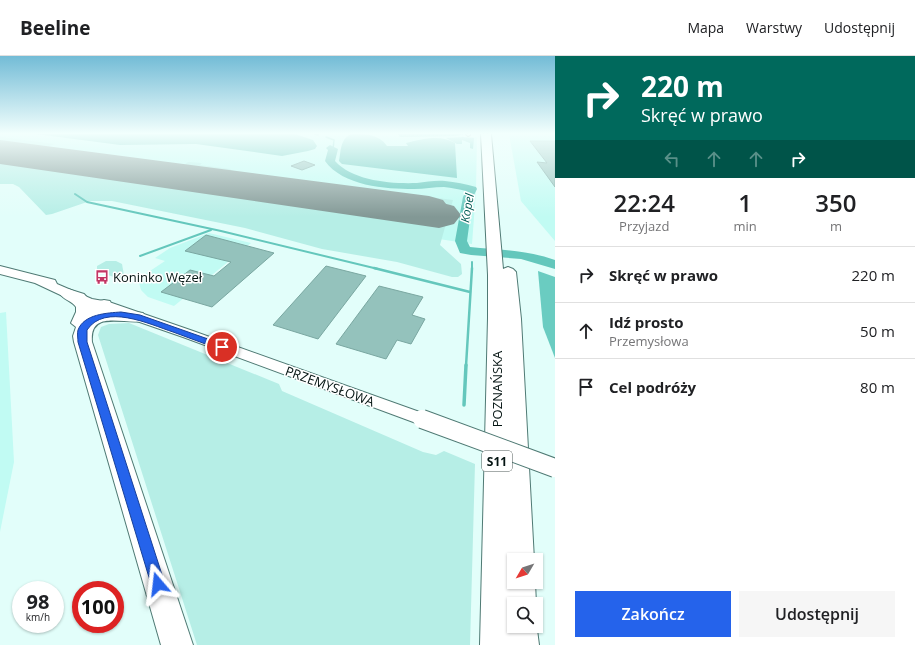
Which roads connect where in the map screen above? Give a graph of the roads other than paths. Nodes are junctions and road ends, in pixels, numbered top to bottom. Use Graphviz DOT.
graph roads {
  1 [pos="489,161"];
  2 [pos="495,161"];
  3 [pos="500,251"];
  4 [pos="0,270"];
  5 [pos="41,282"];
  6 [pos="68,294"];
  7 [pos="104,305"];
  8 [pos="137,317"];
  9 [pos="86,326"];
  10 [pos="555,468"];
  11 [pos="520,553"];
  12 [pos="509,597"];
  13 [pos="507,608"];
  14 [pos="507,610"];
  15 [pos="522,633"];
  16 [pos="177,645"];
  17 [pos="489,645"];
  18 [pos="496,645"];
  19 [pos="523,645"];
  1 -- 3 [label="highway, POZNAŃSKA / S11"];
  2 -- 3 [label="highway, POZNAŃSKA / S11"];
  3 -- 11 [label="highway, POZNAŃSKA / S11"];
  3 -- 12 [label="highway, POZNAŃSKA / S11"];
  4 -- 5 [label="street, PRZEMYSŁOWA"];
  5 -- 6 [label="street, PRZEMYSŁOWA"];
  5 -- 7 [label="street, PRZEMYSŁOWA"];
  6 -- 7 [label="street, PRZEMYSŁOWA"];
  6 -- 9 [label="highway"];
  7 -- 8 [label="street, PRZEMYSŁOWA"];
  7 -- 9 [label="highway"];
  8 -- 9 [label="highway"];
  8 -- 10 [label="street, PRZEMYSŁOWA, bridge"];
  9 -- 16 [label="highway"];
  13 -- 17 [label="highway"];
  14 -- 18 [label="highway, POZNAŃSKA / S11"];
  15 -- 19 [label="highway"];
}
